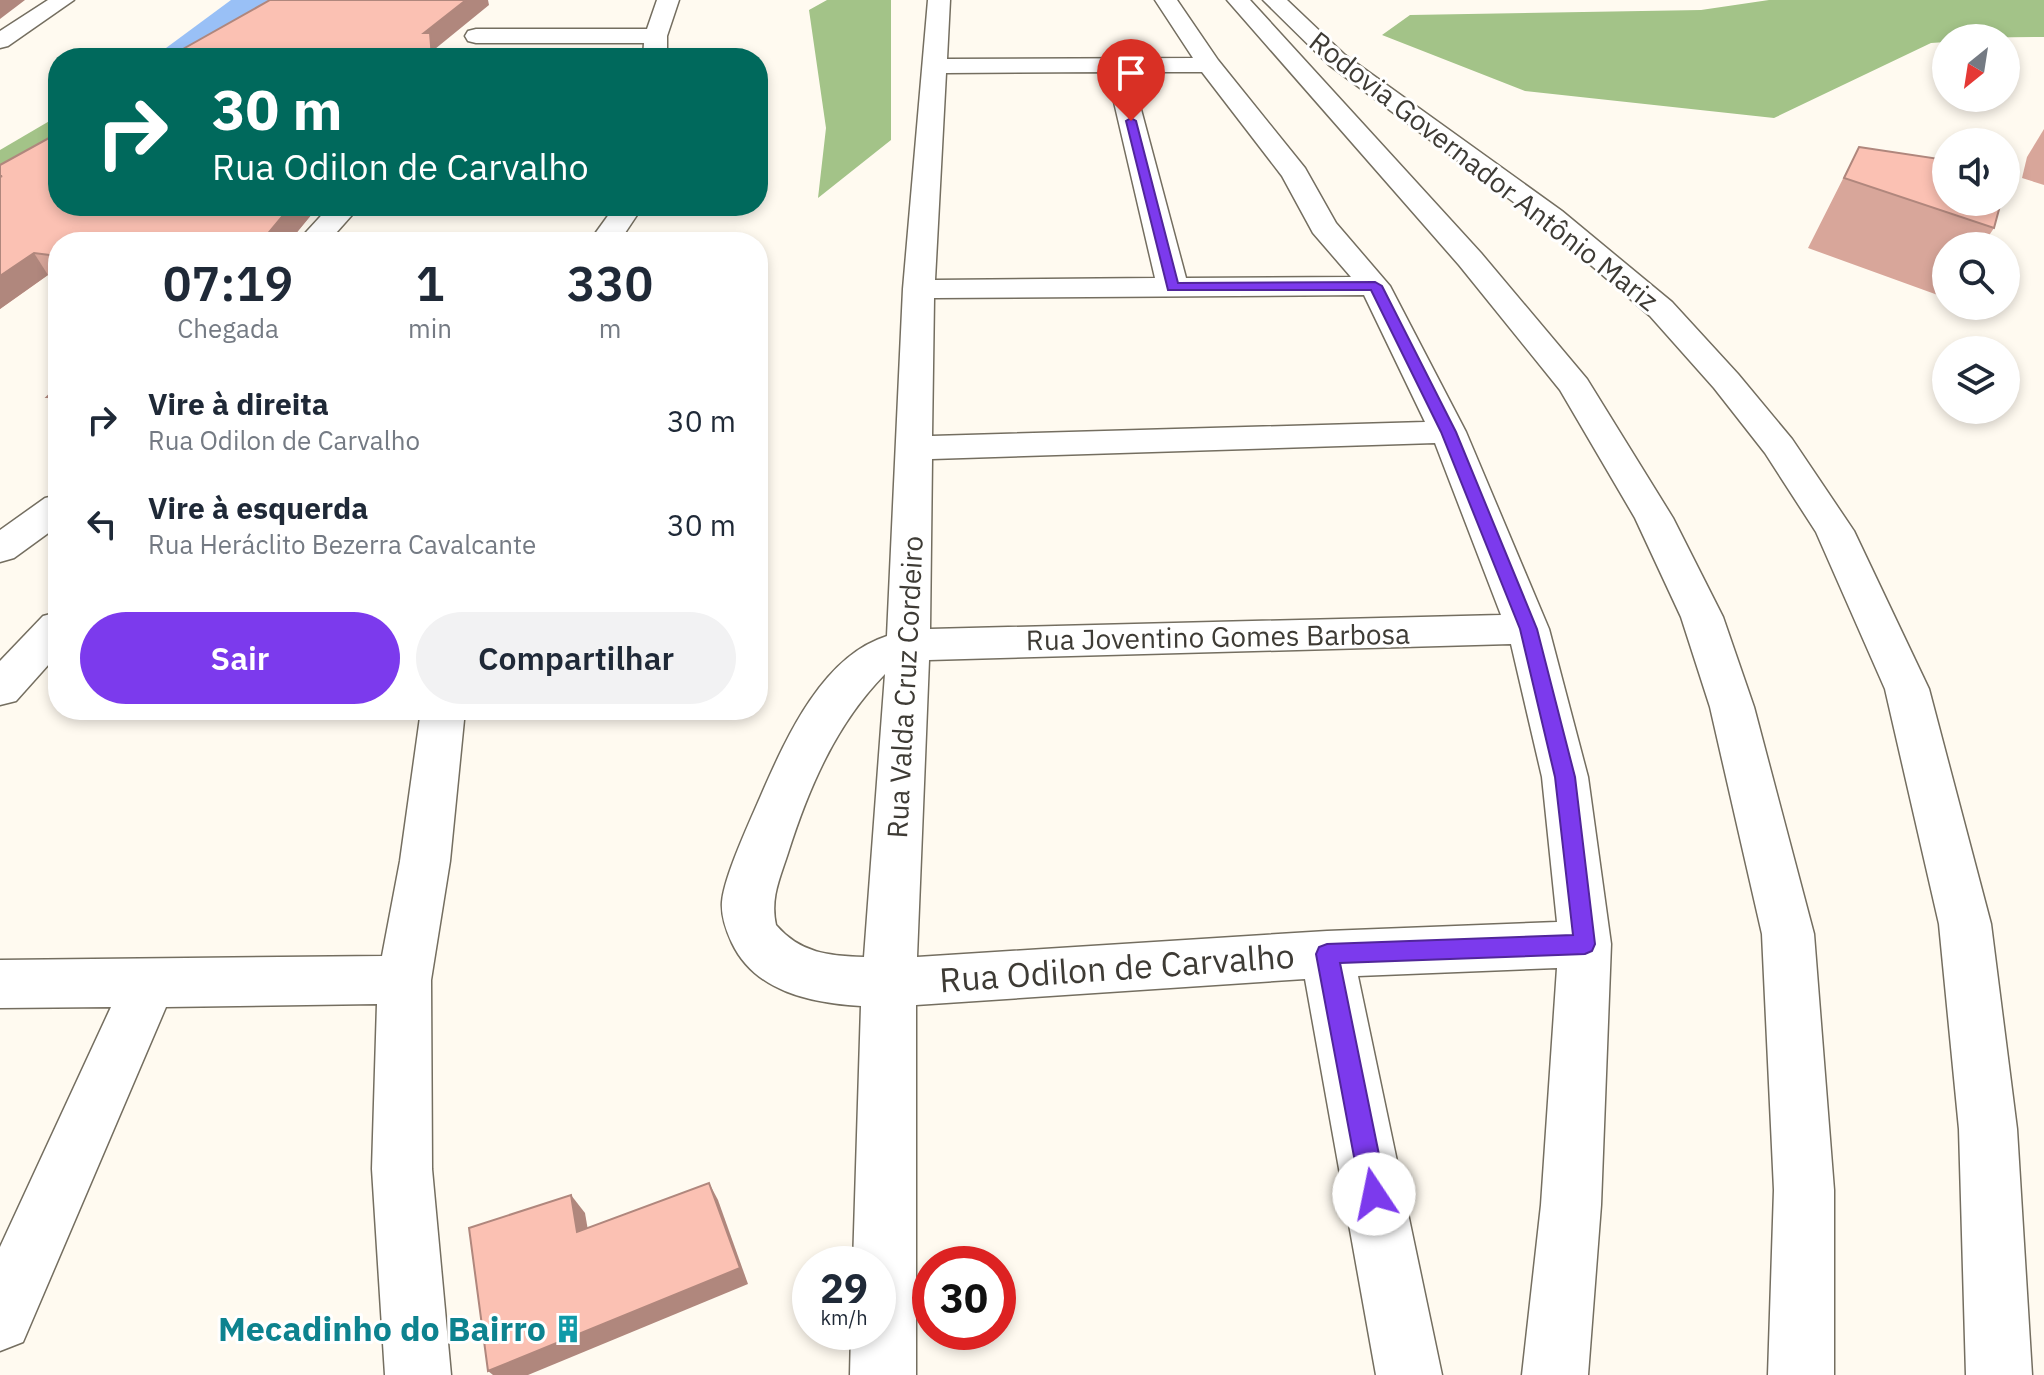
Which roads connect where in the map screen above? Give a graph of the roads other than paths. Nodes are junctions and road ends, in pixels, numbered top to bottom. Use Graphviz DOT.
graph roads {
  1 [pos="63,0"];
  2 [pos="668,0"];
  3 [pos="939,0"];
  4 [pos="1166,0"];
  5 [pos="1238,0"];
  6 [pos="1274,0"];
  7 [pos="1291,0"];
  8 [pos="477,37"];
  9 [pos="0,41"];
  10 [pos="656,47"];
  11 [pos="1337,60"];
  12 [pos="1209,65"];
  13 [pos="933,66"];
  14 [pos="1117,66"];
  15 [pos="337,216"];
  16 [pos="321,232"];
  17 [pos="1375,286"];
  18 [pos="1173,287"];
  19 [pos="919,289"];
  20 [pos="1448,432"];
  21 [pos="916,448"];
  22 [pos="48,514"];
  23 [pos="0,549"];
  24 [pos="1528,629"];
  25 [pos="48,638"];
  26 [pos="908,645"];
  27 [pos="0,689"];
  28 [pos="442,720"];
  29 [pos="1585,944"];
  30 [pos="1327,954"];
  31 [pos="404,980"];
  32 [pos="149,983"];
  33 [pos="889,983"];
  34 [pos="0,984"];
  35 [pos="0,1319"];
  36 [pos="418,1375"];
  37 [pos="883,1375"];
  38 [pos="1409,1375"];
  39 [pos="1555,1375"];
  40 [pos="1801,1375"];
  41 [pos="1999,1375"];
  1 -- 9 [label="main road"];
  2 -- 10 [label="main road"];
  3 -- 13 [label="main road, Rua Valda Cruz Cordeiro"];
  4 -- 12 [label="main road"];
  5 -- 40 [label="main road, Rodovia Governador Antônio Mariz"];
  6 -- 11 [label="main road, Rodovia Governador Antônio Mariz"];
  7 -- 11 [label="main road"];
  8 -- 10 [label="main road"];
  11 -- 41 [label="main road, Rodovia Governador Antônio Mariz"];
  12 -- 14 [label="main road"];
  12 -- 17 [label="main road"];
  13 -- 14 [label="main road"];
  13 -- 19 [label="main road, Rua Valda Cruz Cordeiro"];
  14 -- 18 [label="main road"];
  15 -- 16 [label="main road"];
  17 -- 18 [label="main road"];
  17 -- 20 [label="main road"];
  18 -- 19 [label="main road"];
  19 -- 21 [label="main road, Rua Valda Cruz Cordeiro"];
  20 -- 21 [label="main road"];
  20 -- 24 [label="main road"];
  21 -- 26 [label="main road, Rua Valda Cruz Cordeiro"];
  22 -- 23 [label="main road"];
  24 -- 26 [label="main road, Rua Joventino Gomes Barbosa"];
  24 -- 29 [label="main road"];
  25 -- 27 [label="main road"];
  26 -- 33 [label="main road, Rua Valda Cruz Cordeiro"];
  26 -- 33 [label="main road, Rua Odilon de Carvalho"];
  28 -- 31 [label="main road"];
  29 -- 30 [label="main road, Rua Odilon de Carvalho"];
  29 -- 39 [label="main road"];
  30 -- 33 [label="main road, Rua Odilon de Carvalho"];
  30 -- 38 [label="main road"];
  31 -- 32 [label="main road"];
  31 -- 36 [label="main road"];
  32 -- 34 [label="main road"];
  32 -- 35 [label="main road"];
  33 -- 37 [label="main road, Rua Valda Cruz Cordeiro"];
}
